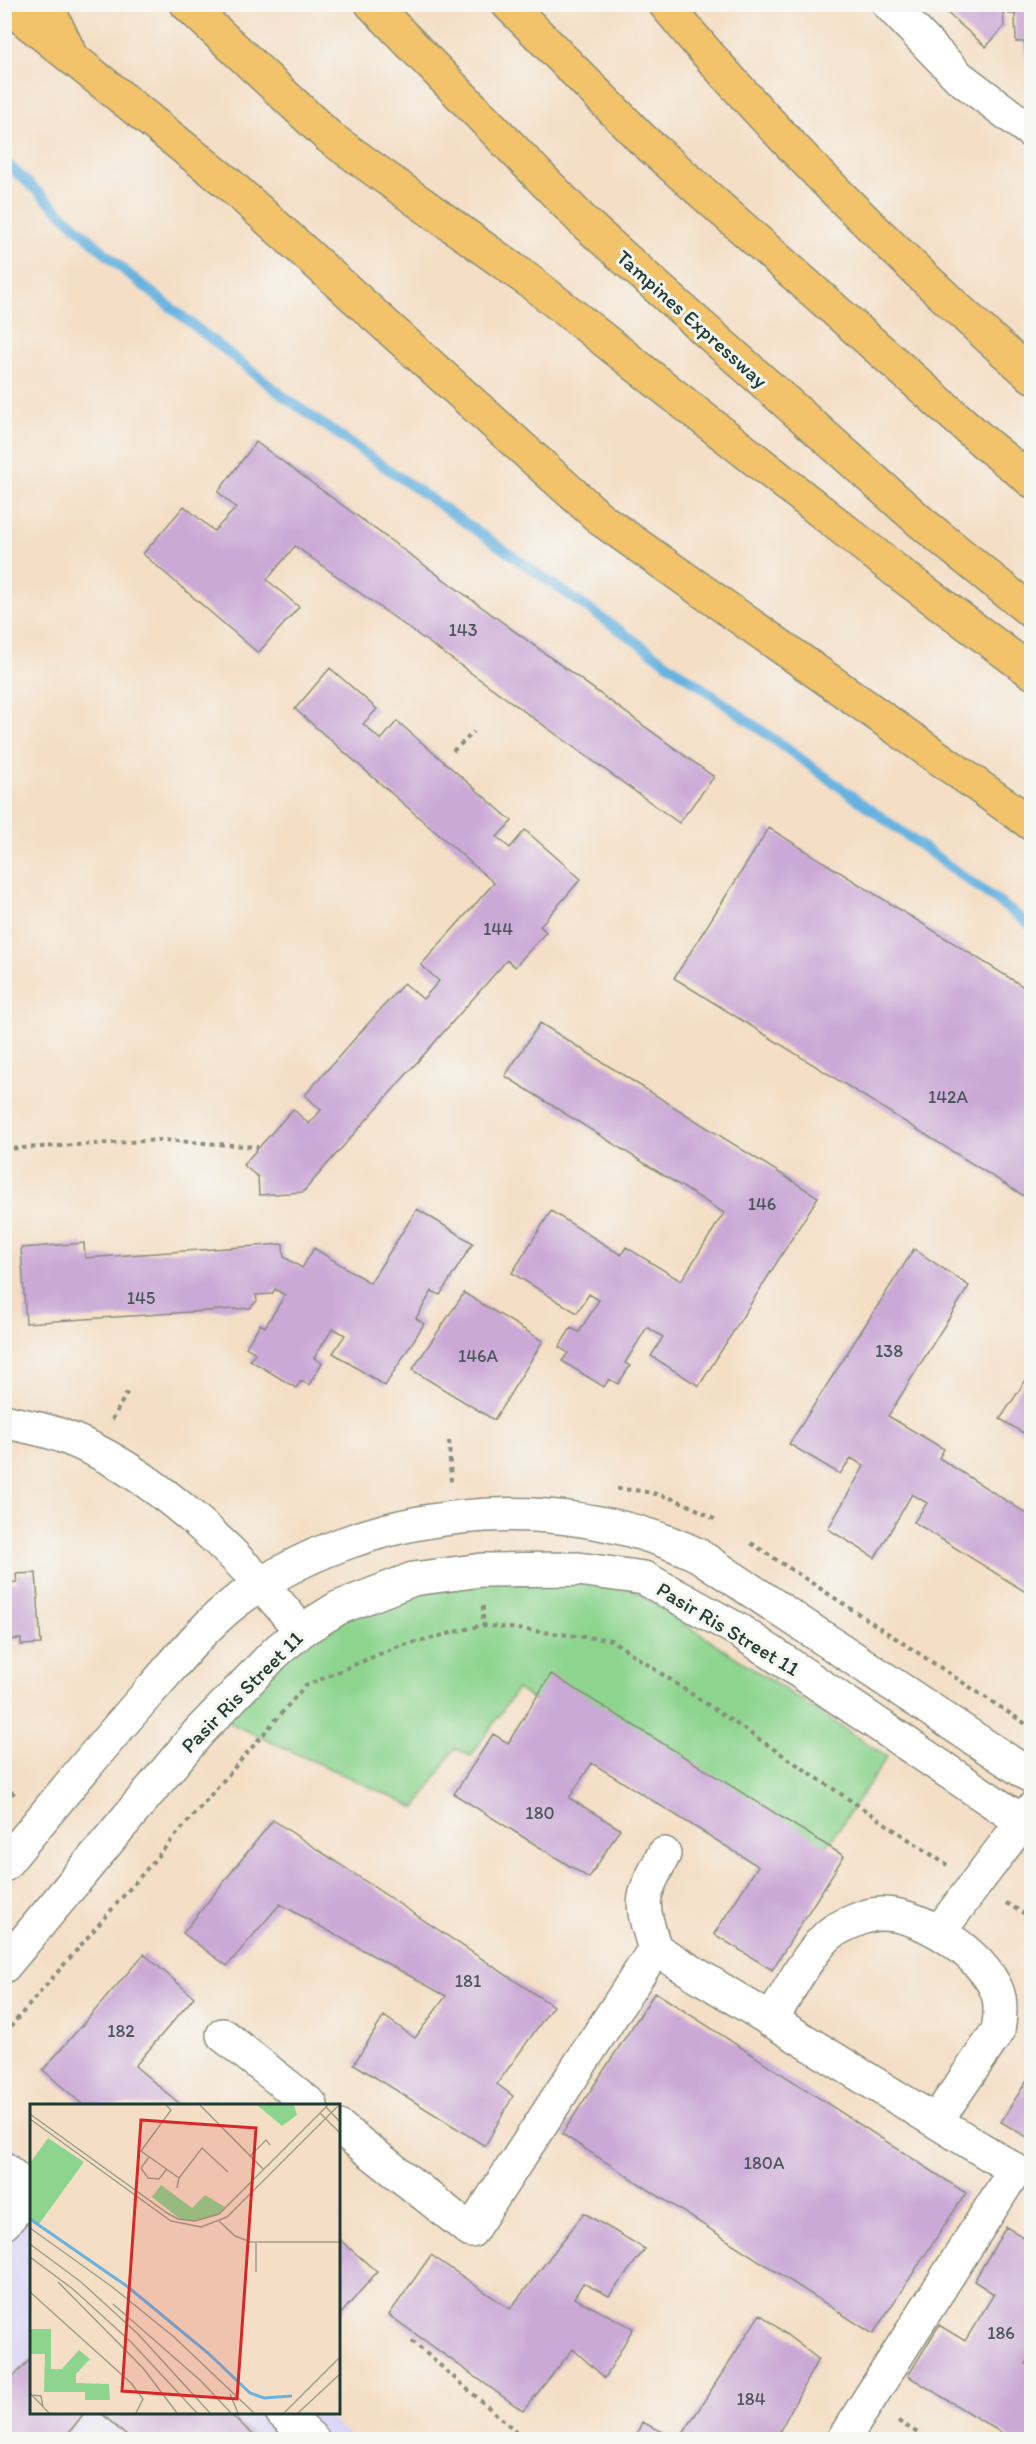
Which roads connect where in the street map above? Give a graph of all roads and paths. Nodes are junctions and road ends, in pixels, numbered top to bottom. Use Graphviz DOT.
graph roads {
  1 [pos="5,4"];
  2 [pos="46,4"];
  3 [pos="187,4"];
  4 [pos="372,4"];
  5 [pos="508,4"];
  6 [pos="665,4"];
  7 [pos="889,4"];
  8 [pos="73,60"];
  9 [pos="1032,132"];
  10 [pos="1032,376"];
  11 [pos="1032,481"];
  12 [pos="1032,612"];
  13 [pos="1032,672"];
  14 [pos="474,732"];
  15 [pos="453,751"];
  16 [pos="1032,824"];
  17 [pos="258,1148"];
  18 [pos="4,1149"];
  19 [pos="129,1389"];
  20 [pos="4,1421"];
  21 [pos="111,1422"];
  22 [pos="448,1441"];
  23 [pos="452,1489"];
  24 [pos="263,1583"];
  25 [pos="301,1631"];
  26 [pos="1032,1777"];
  27 [pos="1028,1819"];
  28 [pos="664,1854"];
  29 [pos="4,1865"];
  30 [pos="974,1883"];
  31 [pos="1032,1918"];
  32 [pos="939,1932"];
  33 [pos="655,1949"];
  34 [pos="4,1966"];
  35 [pos="771,2021"];
  36 [pos="4,2034"];
  37 [pos="223,2036"];
  38 [pos="310,2104"];
  39 [pos="936,2121"];
  40 [pos="340,2128"];
  41 [pos="4,2169"];
  42 [pos="30,2191"];
  43 [pos="30,2193"];
  44 [pos="4,2223"];
  45 [pos="412,2340"];
  46 [pos="284,2414"];
  47 [pos="893,2418"];
  48 [pos="921,2435"];
  49 [pos="313,2439"];
  50 [pos="526,2439"];
  51 [pos="843,2439"];
  1 -- 8 [label="highway"];
  2 -- 8 [label="highway"];
  3 -- 13 [label="highway"];
  4 -- 12 [label="highway, Tampines Expressway"];
  5 -- 11 [label="highway"];
  6 -- 10 [label="highway"];
  7 -- 9 [label="street"];
  8 -- 16 [label="highway"];
  14 -- 15 [label="path"];
  17 -- 18 [label="path"];
  19 -- 21 [label="path"];
  20 -- 24 [label="street"];
  22 -- 23 [label="path"];
  24 -- 25 [label="street"];
  24 -- 26 [label="street, Pasir Ris Street 11"];
  24 -- 29 [label="street, Pasir Ris Street 11"];
  25 -- 27 [label="street, Pasir Ris Street 11"];
  25 -- 34 [label="street, Pasir Ris Street 11"];
  27 -- 30 [label="street"];
  28 -- 33 [label="street"];
  30 -- 31 [label="path"];
  30 -- 32 [label="street"];
  30 -- 36 [label="path"];
  32 -- 35 [label="street"];
  32 -- 39 [label="street"];
  33 -- 35 [label="street"];
  33 -- 40 [label="street"];
  35 -- 39 [label="street"];
  37 -- 38 [label="street"];
  39 -- 51 [label="street"];
  41 -- 42 [label="street"];
  43 -- 44 [label="street"];
  45 -- 50 [label="path"];
  46 -- 49 [label="street"];
  47 -- 48 [label="path"];
}
